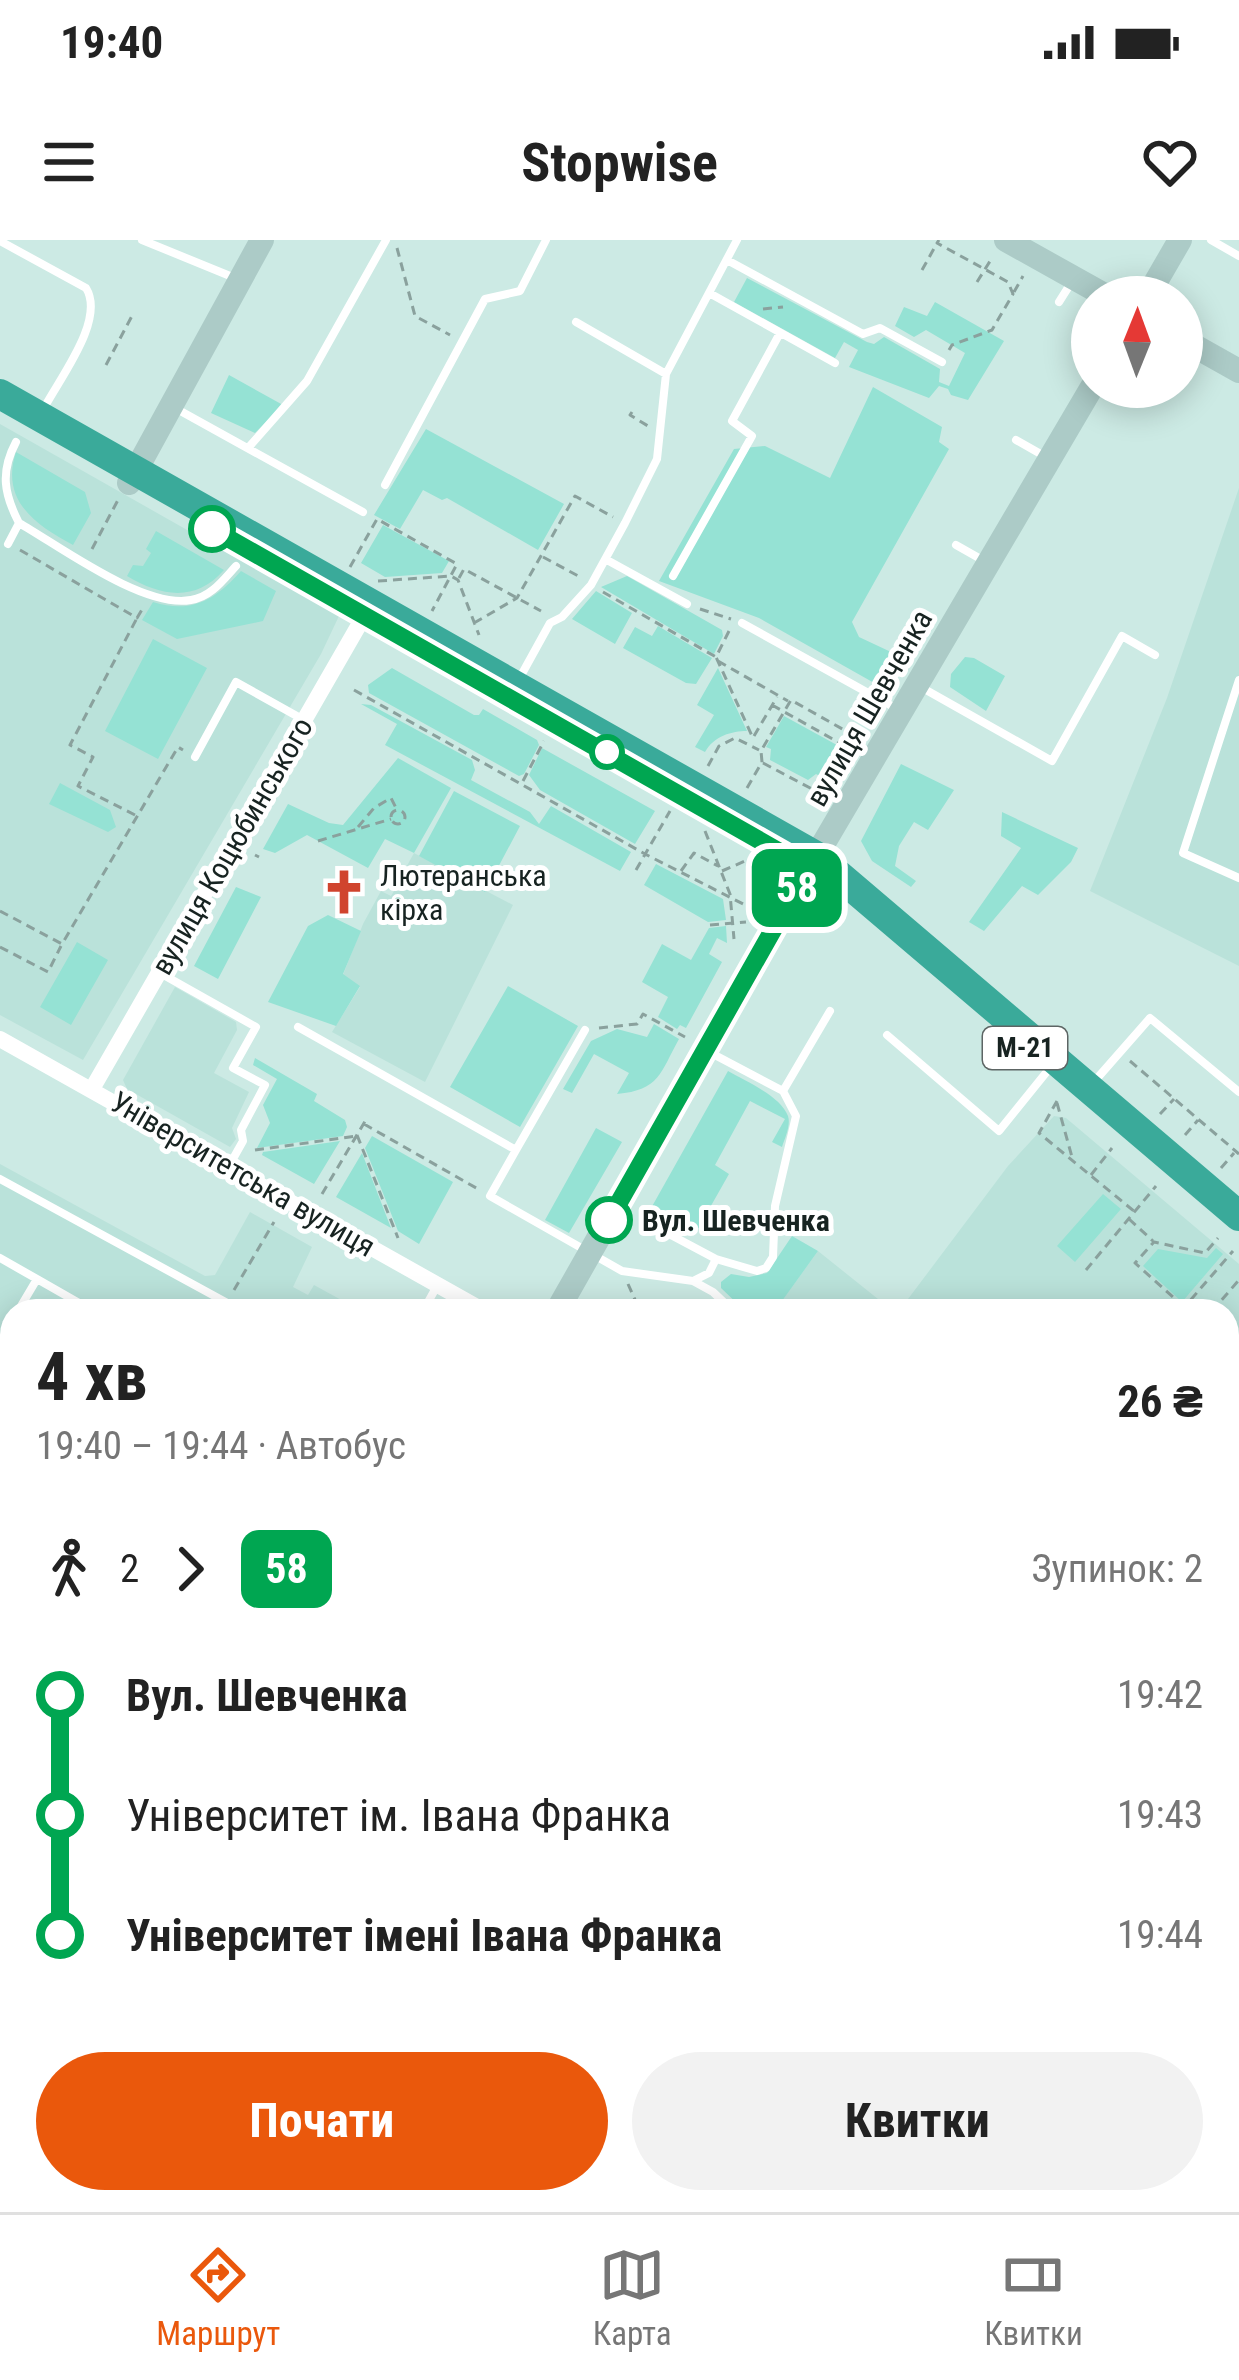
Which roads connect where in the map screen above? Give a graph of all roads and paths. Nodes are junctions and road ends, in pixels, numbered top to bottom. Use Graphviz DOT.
graph roads {
  1 [pos="142,240"];
  2 [pos="262,240"];
  3 [pos="390,240"];
  4 [pos="546,240"];
  5 [pos="737,240"];
  6 [pos="1180,240"];
  7 [pos="1211,240"];
  8 [pos="0,242"];
  9 [pos="938,242"];
  10 [pos="999,249"];
  11 [pos="1239,256"];
  12 [pos="727,260"];
  13 [pos="985,269"];
  14 [pos="922,270"];
  15 [pos="1023,275"];
  16 [pos="1159,276"];
  17 [pos="1071,277"];
  18 [pos="240,281"];
  19 [pos="977,282"];
  20 [pos="1071,282"];
  21 [pos="711,294"];
  22 [pos="1013,294"];
  23 [pos="1060,302"];
  24 [pos="809,304"];
  25 [pos="739,310"];
  26 [pos="133,314"];
  27 [pos="575,322"];
  28 [pos="780,333"];
  29 [pos="461,341"];
  30 [pos="1203,351"];
  31 [pos="942,362"];
  32 [pos="835,363"];
  33 [pos="106,365"];
  34 [pos="1239,371"];
  35 [pos="666,374"];
  36 [pos="0,394"];
  37 [pos="171,406"];
  38 [pos="1080,408"];
  39 [pos="0,410"];
  40 [pos="632,412"];
  41 [pos="39,416"];
  42 [pos="660,433"];
  43 [pos="1016,440"];
  44 [pos="16,442"];
  45 [pos="249,447"];
  46 [pos="1050,460"];
  47 [pos="128,484"];
  48 [pos="385,484"];
  49 [pos="363,512"];
  50 [pos="20,523"];
  51 [pos="625,523"];
  52 [pos="8,544"];
  53 [pos="956,544"];
  54 [pos="542,556"];
  55 [pos="607,560"];
  56 [pos="85,561"];
  57 [pos="989,563"];
  58 [pos="457,564"];
  59 [pos="236,566"];
  60 [pos="350,566"];
  61 [pos="464,568"];
  62 [pos="451,576"];
  63 [pos="674,576"];
  64 [pos="458,580"];
  65 [pos="592,584"];
  66 [pos="150,595"];
  67 [pos="518,598"];
  68 [pos="371,600"];
  69 [pos="687,604"];
  70 [pos="431,612"];
  71 [pos="137,618"];
  72 [pos="556,620"];
  73 [pos="474,622"];
  74 [pos="739,622"];
  75 [pos="482,641"];
  76 [pos="1155,655"];
  77 [pos="716,659"];
  78 [pos="1239,682"];
  79 [pos="516,685"];
  80 [pos="918,685"];
  81 [pos="355,690"];
  82 [pos="778,696"];
  83 [pos="789,702"];
  84 [pos="772,705"];
  85 [pos="784,712"];
  86 [pos="902,712"];
  87 [pos="305,721"];
  88 [pos="751,740"];
  89 [pos="862,740"];
  90 [pos="544,741"];
  91 [pos="761,751"];
  92 [pos="855,752"];
  93 [pos="195,757"];
  94 [pos="762,762"];
  95 [pos="707,766"];
  96 [pos="522,783"];
  97 [pos="747,788"];
  98 [pos="829,798"];
  99 [pos="397,810"];
  100 [pos="670,811"];
  101 [pos="137,816"];
  102 [pos="392,819"];
  103 [pos="357,830"];
  104 [pos="705,831"];
  105 [pos="318,841"];
  106 [pos="645,854"];
  107 [pos="752,858"];
  108 [pos="812,862"];
  109 [pos="720,869"];
  110 [pos="636,871"];
  111 [pos="680,872"];
  112 [pos="1239,878"];
  113 [pos="730,897"];
  114 [pos="753,909"];
  115 [pos="0,911"];
  116 [pos="734,922"];
  117 [pos="746,922"];
  118 [pos="710,925"];
  119 [pos="734,939"];
  120 [pos="62,944"];
  121 [pos="0,947"];
  122 [pos="159,972"];
  123 [pos="830,1011"];
  124 [pos="298,1027"];
  125 [pos="585,1030"];
  126 [pos="887,1035"];
  127 [pos="0,1039"];
  128 [pos="696,1044"];
  129 [pos="1119,1052"];
  130 [pos="1049,1069"];
  131 [pos="1089,1087"];
  132 [pos="92,1089"];
  133 [pos="783,1091"];
  134 [pos="1239,1092"];
  135 [pos="1174,1099"];
  136 [pos="1159,1115"];
  137 [pos="1198,1119"];
  138 [pos="1031,1127"];
  139 [pos="1039,1132"];
  140 [pos="357,1136"];
  141 [pos="1184,1137"];
  142 [pos="1112,1148"];
  143 [pos="516,1150"];
  144 [pos="248,1151"];
  145 [pos="1237,1153"];
  146 [pos="1072,1160"];
  147 [pos="229,1166"];
  148 [pos="1220,1168"];
  149 [pos="1090,1175"];
  150 [pos="0,1179"];
  151 [pos="1156,1186"];
  152 [pos="322,1194"];
  153 [pos="490,1196"];
  154 [pos="1135,1212"];
  155 [pos="1129,1219"];
  156 [pos="274,1222"];
  157 [pos="669,1234"];
  158 [pos="1232,1234"];
  159 [pos="398,1238"];
  160 [pos="1154,1242"];
  161 [pos="590,1253"];
  162 [pos="0,1258"];
  163 [pos="716,1259"];
  164 [pos="1086,1270"];
  165 [pos="622,1271"];
  166 [pos="37,1279"];
  167 [pos="1239,1280"];
  168 [pos="693,1281"];
  169 [pos="438,1285"];
  170 [pos="1231,1289"];
  171 [pos="1239,1296"];
  172 [pos="25,1299"];
  173 [pos="73,1299"];
  174 [pos="221,1299"];
  175 [pos="229,1299"];
  176 [pos="430,1299"];
  177 [pos="463,1299"];
  178 [pos="564,1299"];
  179 [pos="635,1299"];
  180 [pos="720,1299"];
  181 [pos="1172,1299"];
  182 [pos="1189,1299"];
  183 [pos="1222,1299"];
  1 -- 18 [label="lane"];
  2 -- 18 [label="street"];
  3 -- 29 [label="path"];
  3 -- 45 [label="lane"];
  4 -- 29 [label="lane"];
  5 -- 12 [label="lane"];
  6 -- 16 [label="street"];
  7 -- 11 [label="lane"];
  8 -- 41 [label="lane"];
  9 -- 13 [label="path"];
  9 -- 14 [label="path"];
  10 -- 13 [label="path"];
  10 -- 17 [label="street"];
  12 -- 21 [label="lane"];
  12 -- 24 [label="lane"];
  13 -- 19 [label="path"];
  13 -- 22 [label="path"];
  15 -- 22 [label="path"];
  18 -- 37 [label="street"];
  20 -- 23 [label="lane"];
  21 -- 25 [label="lane"];
  21 -- 35 [label="lane"];
  22 -- 31 [label="path"];
  24 -- 25 [label="path"];
  24 -- 31 [label="lane"];
  25 -- 28 [label="lane"];
  26 -- 33 [label="path"];
  27 -- 35 [label="lane"];
  28 -- 32 [label="lane"];
  28 -- 63 [label="lane"];
  29 -- 48 [label="lane"];
  30 -- 34 [label="street"];
  35 -- 42 [label="lane"];
  36 -- 41 [label="highway, М-21"];
  37 -- 45 [label="lane"];
  37 -- 47 [label="street"];
  38 -- 46 [label="street, вулиця Шевченка"];
  39 -- 47 [label="highway, М-21"];
  40 -- 42 [label="path"];
  41 -- 47 [label="highway, М-21"];
  42 -- 51 [label="lane"];
  43 -- 46 [label="lane"];
  44 -- 50 [label="lane"];
  45 -- 49 [label="lane"];
  46 -- 57 [label="street, вулиця Шевченка"];
  47 -- 56 [label="path"];
  47 -- 68 [label="highway, М-21"];
  50 -- 52 [label="lane"];
  50 -- 56 [label="lane"];
  51 -- 54 [label="path"];
  51 -- 55 [label="lane"];
  52 -- 71 [label="path"];
  53 -- 57 [label="lane"];
  54 -- 65 [label="path"];
  54 -- 67 [label="path"];
  55 -- 65 [label="lane"];
  55 -- 69 [label="lane"];
  56 -- 66 [label="lane"];
  57 -- 80 [label="street, вулиця Шевченка"];
  58 -- 60 [label="path"];
  58 -- 61 [label="path"];
  58 -- 62 [label="path"];
  59 -- 66 [label="lane"];
  61 -- 64 [label="path"];
  61 -- 67 [label="path"];
  62 -- 64 [label="path"];
  62 -- 68 [label="path"];
  62 -- 70 [label="path"];
  64 -- 73 [label="path"];
  65 -- 72 [label="lane"];
  65 -- 77 [label="path"];
  66 -- 71 [label="path"];
  67 -- 72 [label="path"];
  67 -- 73 [label="path"];
  68 -- 79 [label="highway, М-21"];
  68 -- 87 [label="street, вулиця Коцюбинського"];
  68 -- 108 [label="highway, М-21"];
  69 -- 74 [label="path"];
  71 -- 101 [label="path"];
  72 -- 79 [label="lane"];
  73 -- 75 [label="path"];
  74 -- 77 [label="path"];
  74 -- 86 [label="lane"];
  76 -- 80 [label="lane"];
  77 -- 82 [label="path"];
  77 -- 88 [label="path"];
  78 -- 112 [label="lane"];
  79 -- 108 [label="highway, М-21"];
  80 -- 86 [label="street, вулиця Шевченка"];
  81 -- 96 [label="path"];
  82 -- 83 [label="path"];
  82 -- 84 [label="path"];
  83 -- 85 [label="path"];
  83 -- 89 [label="path"];
  84 -- 85 [label="path"];
  84 -- 88 [label="path"];
  85 -- 91 [label="path"];
  85 -- 92 [label="path"];
  86 -- 108 [label="street, вулиця Шевченка"];
  87 -- 93 [label="lane"];
  87 -- 122 [label="street, вулиця Коцюбинського"];
  88 -- 91 [label="path"];
  88 -- 95 [label="path"];
  90 -- 96 [label="path"];
  91 -- 94 [label="path"];
  93 -- 101 [label="path"];
  94 -- 97 [label="path"];
  94 -- 98 [label="path"];
  96 -- 106 [label="path"];
  99 -- 102 [label="path"];
  99 -- 102 [label="path"];
  99 -- 103 [label="path"];
  100 -- 106 [label="path"];
  101 -- 120 [label="path"];
  102 -- 103 [label="path"];
  103 -- 105 [label="path"];
  104 -- 109 [label="path"];
  106 -- 110 [label="path"];
  106 -- 111 [label="path"];
  107 -- 109 [label="path"];
  108 -- 128 [label="street, вулиця Шевченка"];
  108 -- 130 [label="highway, М-21"];
  108 -- 131 [label="highway, М-21"];
  109 -- 111 [label="path"];
  109 -- 113 [label="path"];
  111 -- 113 [label="path"];
  113 -- 114 [label="path"];
  113 -- 116 [label="path"];
  115 -- 120 [label="path"];
  116 -- 117 [label="path"];
  116 -- 118 [label="path"];
  116 -- 119 [label="path"];
  120 -- 121 [label="path"];
  122 -- 132 [label="street, вулиця Коцюбинського"];
  122 -- 147 [label="lane"];
  123 -- 133 [label="lane"];
  124 -- 143 [label="lane"];
  125 -- 128 [label="path"];
  125 -- 143 [label="lane"];
  126 -- 130 [label="lane"];
  127 -- 132 [label="street, Університетська вулиця"];
  128 -- 133 [label="lane"];
  128 -- 161 [label="street, вулиця Шевченка"];
  129 -- 131 [label="lane"];
  129 -- 134 [label="lane"];
  129 -- 135 [label="path"];
  130 -- 158 [label="highway, М-21"];
  131 -- 158 [label="highway, М-21"];
  132 -- 147 [label="street, Університетська вулиця"];
  133 -- 163 [label="lane"];
  135 -- 136 [label="path"];
  135 -- 137 [label="path"];
  137 -- 141 [label="path"];
  137 -- 145 [label="path"];
  138 -- 139 [label="path"];
  139 -- 146 [label="path"];
  139 -- 146 [label="path"];
  140 -- 144 [label="path"];
  140 -- 152 [label="path"];
  140 -- 153 [label="path"];
  140 -- 159 [label="path"];
  142 -- 149 [label="path"];
  143 -- 153 [label="lane"];
  145 -- 148 [label="path"];
  146 -- 149 [label="path"];
  147 -- 169 [label="street, Університетська вулиця"];
  149 -- 154 [label="path"];
  150 -- 174 [label="lane"];
  151 -- 154 [label="path"];
  153 -- 161 [label="lane"];
  154 -- 155 [label="path"];
  155 -- 160 [label="path"];
  155 -- 164 [label="path"];
  156 -- 175 [label="path"];
  157 -- 163 [label="lane"];
  158 -- 160 [label="path"];
  158 -- 182 [label="path"];
  160 -- 181 [label="path"];
  161 -- 165 [label="lane"];
  161 -- 178 [label="street, вулиця Шевченка"];
  162 -- 166 [label="lane"];
  163 -- 168 [label="lane"];
  165 -- 168 [label="lane"];
  165 -- 179 [label="path"];
  166 -- 172 [label="lane"];
  166 -- 173 [label="lane"];
  167 -- 170 [label="path"];
  168 -- 180 [label="lane"];
  169 -- 176 [label="lane"];
  169 -- 177 [label="street, Університетська вулиця"];
  170 -- 171 [label="path"];
  170 -- 183 [label="path"];
}
